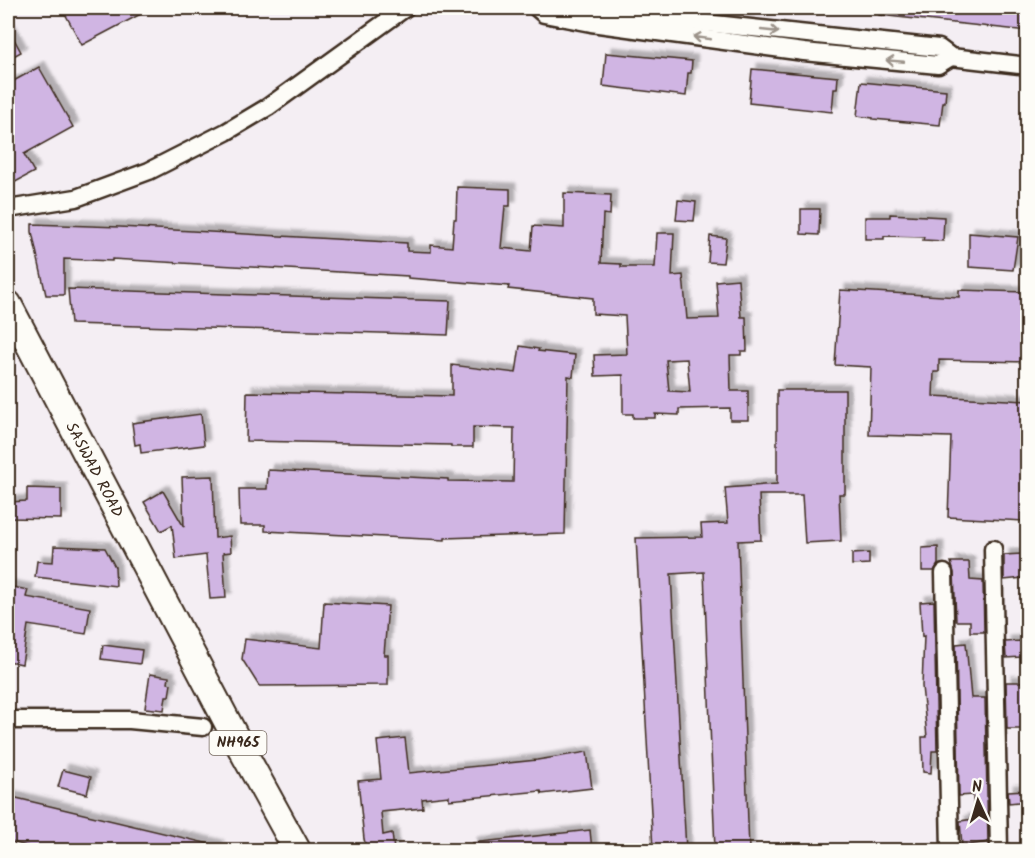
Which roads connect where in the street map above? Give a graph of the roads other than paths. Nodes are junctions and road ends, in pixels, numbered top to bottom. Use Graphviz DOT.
graph roads {
  1 [pos="405,8"];
  2 [pos="537,8"];
  3 [pos="587,8"];
  4 [pos="951,57"];
  5 [pos="1028,66"];
  6 [pos="8,209"];
  7 [pos="8,304"];
  8 [pos="993,549"];
  9 [pos="944,573"];
  10 [pos="8,720"];
  11 [pos="203,727"];
  12 [pos="297,850"];
  13 [pos="950,850"];
  14 [pos="999,850"];
  1 -- 6 [label="street"];
  4 -- 2 [label="street, one-way"];
  3 -- 4 [label="street, one-way"];
  4 -- 5 [label="street"];
  7 -- 12 [label="highway, SASWAD ROAD / NH965"];
  8 -- 14 [label="street"];
  9 -- 13 [label="street"];
  10 -- 11 [label="street"];
}
